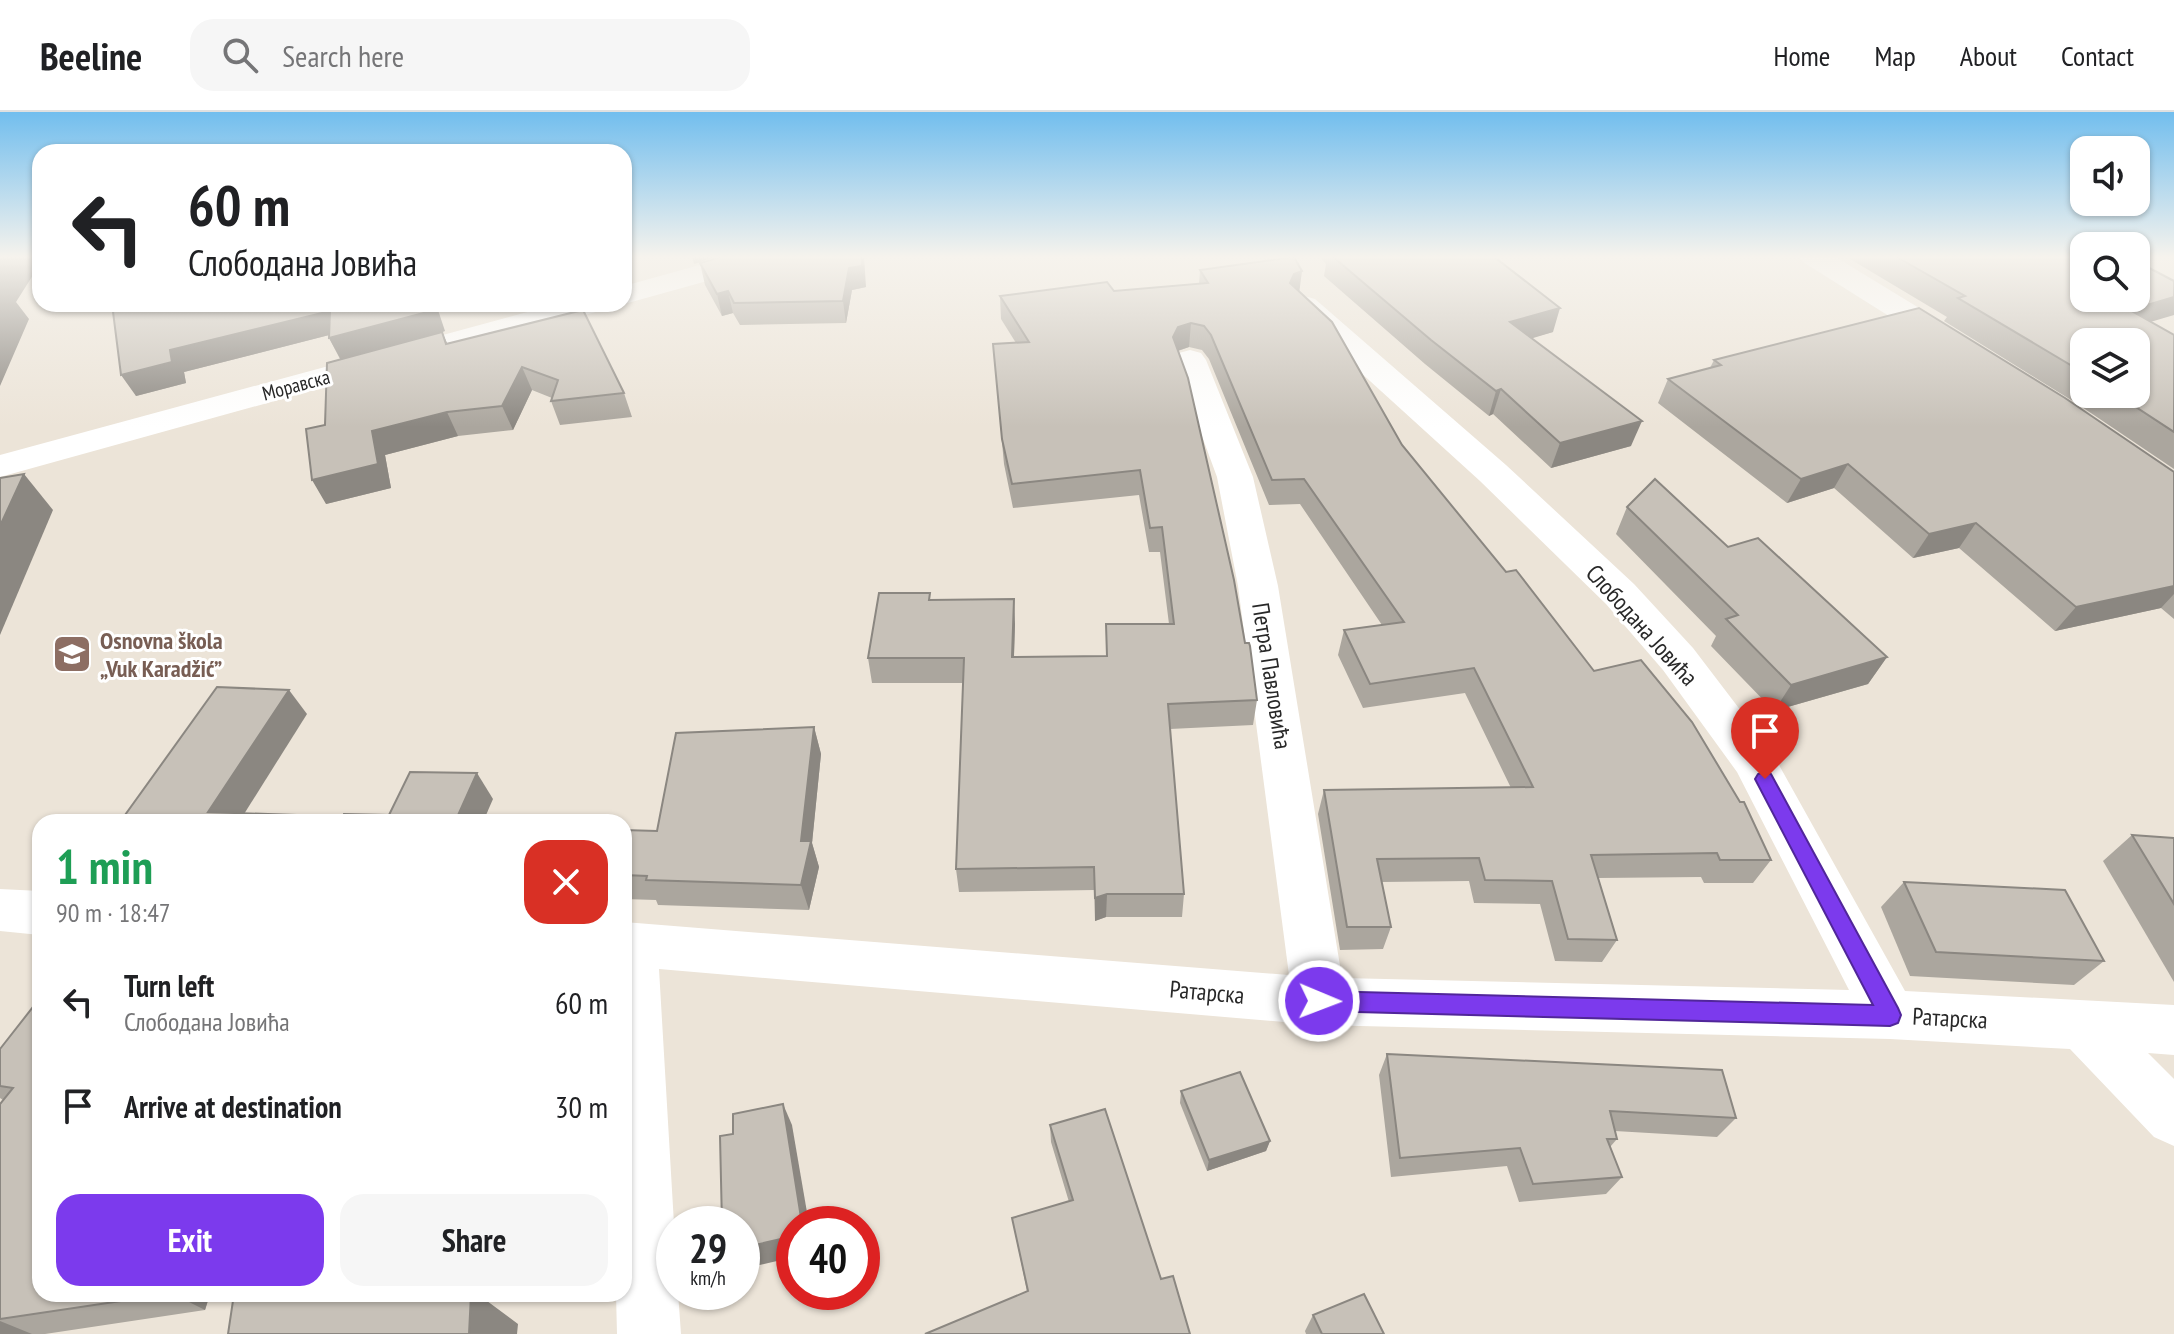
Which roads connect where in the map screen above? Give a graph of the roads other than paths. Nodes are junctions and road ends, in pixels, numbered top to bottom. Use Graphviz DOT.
graph roads {
  1 [pos="559,313"];
  2 [pos="1313,313"];
  3 [pos="1905,313"];
  4 [pos="1190,360"];
  5 [pos="1984,362"];
  6 [pos="0,466"];
  7 [pos="0,910"];
  8 [pos="32,912"];
  9 [pos="632,945"];
  10 [pos="1319,1001"];
  11 [pos="1890,1015"];
  12 [pos="632,1019"];
  13 [pos="2083,1025"];
  14 [pos="2174,1030"];
  15 [pos="2174,1118"];
  16 [pos="649,1334"];
  1 -- 6 [label="street, Моравска"];
  2 -- 11 [label="street, Слободана Јовића"];
  3 -- 5 [label="street"];
  4 -- 10 [label="street, Петра Павловића"];
  7 -- 8 [label="street"];
  9 -- 10 [label="street, Ратарска"];
  10 -- 11 [label="street, Ратарска"];
  11 -- 13 [label="street, Ратарска"];
  12 -- 16 [label="street"];
  13 -- 14 [label="street, Ратарска"];
  13 -- 15 [label="street"];
}
